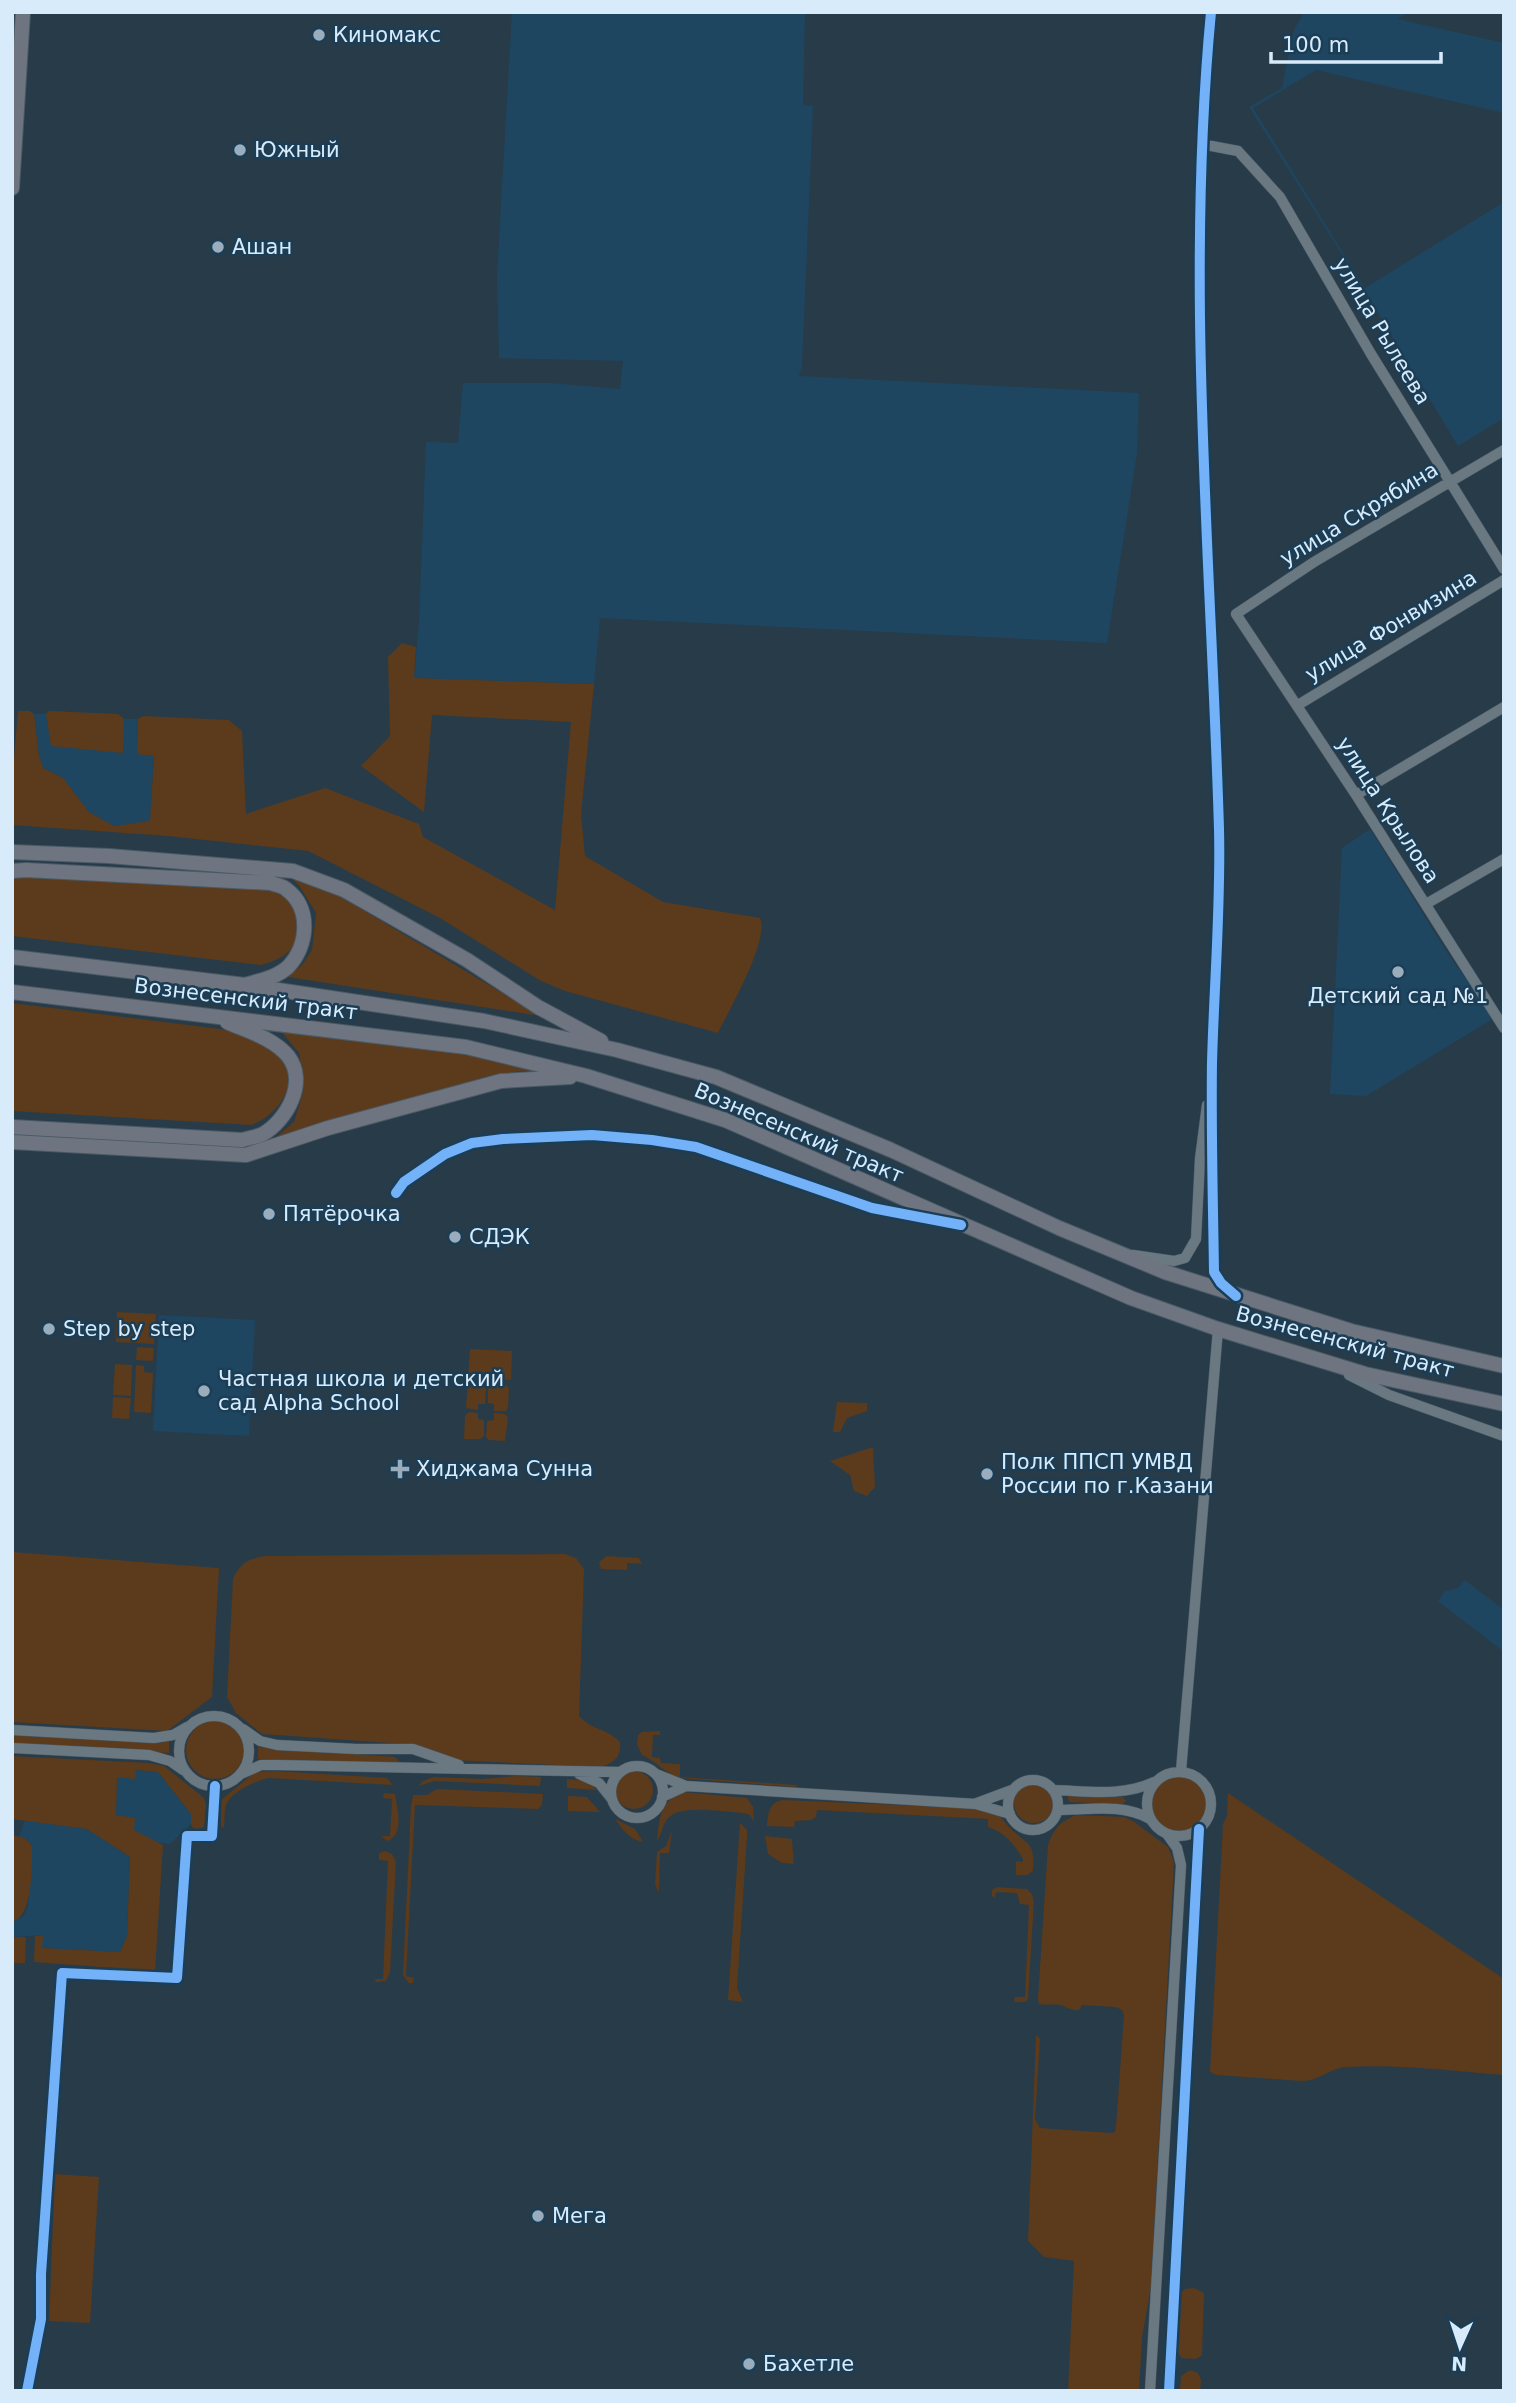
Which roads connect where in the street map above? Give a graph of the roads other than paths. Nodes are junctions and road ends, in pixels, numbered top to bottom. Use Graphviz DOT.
graph roads {
  1 [pos="23,12"];
  2 [pos="1211,12"];
  3 [pos="1200,144"];
  4 [pos="12,188"];
  5 [pos="1504,450"];
  6 [pos="1450,483"];
  7 [pos="1504,569"];
  8 [pos="1504,580"];
  9 [pos="1236,614"];
  10 [pos="1298,705"];
  11 [pos="1504,707"];
  12 [pos="1356,795"];
  13 [pos="12,852"];
  14 [pos="1504,859"];
  15 [pos="12,871"];
  16 [pos="1426,904"];
  17 [pos="12,957"];
  18 [pos="245,985"];
  19 [pos="12,992"];
  20 [pos="212,1017"];
  21 [pos="1502,1024"];
  22 [pos="617,1050"];
  23 [pos="1212,1062"];
  24 [pos="586,1076"];
  25 [pos="12,1126"];
  26 [pos="12,1142"];
  27 [pos="396,1193"];
  28 [pos="961,1225"];
  29 [pos="1116,1252"];
  30 [pos="1236,1296"];
  31 [pos="1218,1329"];
  32 [pos="1324,1362"];
  33 [pos="1504,1366"];
  34 [pos="1504,1404"];
  35 [pos="1504,1436"];
  36 [pos="187,1727"];
  37 [pos="243,1729"];
  38 [pos="12,1730"];
  39 [pos="12,1748"];
  40 [pos="390,1748"];
  41 [pos="466,1767"];
  42 [pos="411,1769"];
  43 [pos="620,1772"];
  44 [pos="1181,1772"];
  45 [pos="186,1773"];
  46 [pos="575,1773"];
  47 [pos="242,1774"];
  48 [pos="656,1774"];
  49 [pos="1154,1782"];
  50 [pos="215,1786"];
  51 [pos="686,1786"];
  52 [pos="1012,1790"];
  53 [pos="1054,1790"];
  54 [pos="662,1797"];
  55 [pos="612,1798"];
  56 [pos="976,1804"];
  57 [pos="1058,1810"];
  58 [pos="1010,1814"];
  59 [pos="1150,1819"];
  60 [pos="1199,1829"];
  61 [pos="1167,1834"];
  62 [pos="27,2391"];
  63 [pos="1150,2391"];
  64 [pos="1169,2391"];
  1 -- 4 [label="main road"];
  2 -- 3 [label="street"];
  3 -- 6 [label="street, улица Рылеева"];
  3 -- 23 [label="street"];
  5 -- 6 [label="street, улица Скрябина"];
  6 -- 7 [label="street, улица Рылеева"];
  6 -- 9 [label="street, улица Скрябина"];
  8 -- 10 [label="street, улица Фонвизина"];
  9 -- 10 [label="street, улица Крылова"];
  10 -- 12 [label="street, улица Крылова"];
  11 -- 12 [label="street"];
  12 -- 16 [label="street, улица Крылова"];
  13 -- 22 [label="main road"];
  14 -- 16 [label="street"];
  15 -- 18 [label="main road"];
  16 -- 21 [label="street, улица Крылова"];
  17 -- 18 [label="main road, Вознесенский тракт"];
  18 -- 22 [label="main road, Вознесенский тракт"];
  19 -- 20 [label="main road, Вознесенский тракт"];
  20 -- 24 [label="main road, Вознесенский тракт"];
  20 -- 25 [label="main road"];
  22 -- 29 [label="main road, Вознесенский тракт"];
  23 -- 29 [label="street"];
  23 -- 30 [label="street"];
  24 -- 26 [label="main road"];
  24 -- 28 [label="main road, Вознесенский тракт"];
  27 -- 28 [label="street"];
  28 -- 31 [label="main road, Вознесенский тракт"];
  29 -- 30 [label="main road, Вознесенский тракт"];
  30 -- 33 [label="main road, Вознесенский тракт"];
  31 -- 32 [label="main road, Вознесенский тракт"];
  31 -- 44 [label="street"];
  32 -- 34 [label="main road, Вознесенский тракт"];
  32 -- 35 [label="street"];
  36 -- 37 [label="street"];
  36 -- 38 [label="street"];
  36 -- 45 [label="street"];
  37 -- 40 [label="street"];
  37 -- 47 [label="street"];
  39 -- 45 [label="street"];
  40 -- 41 [label="street"];
  40 -- 42 [label="street"];
  41 -- 42 [label="street"];
  41 -- 46 [label="street"];
  42 -- 47 [label="street"];
  43 -- 46 [label="street"];
  43 -- 48 [label="street"];
  43 -- 55 [label="street"];
  44 -- 49 [label="street"];
  44 -- 60 [label="street"];
  45 -- 50 [label="street"];
  46 -- 55 [label="street"];
  47 -- 50 [label="street"];
  48 -- 51 [label="street"];
  48 -- 54 [label="street"];
  49 -- 53 [label="street"];
  49 -- 59 [label="street"];
  50 -- 62 [label="street"];
  51 -- 54 [label="street"];
  51 -- 56 [label="street"];
  52 -- 53 [label="street"];
  52 -- 56 [label="street"];
  52 -- 58 [label="street"];
  53 -- 57 [label="street"];
  54 -- 55 [label="street"];
  56 -- 58 [label="street"];
  57 -- 58 [label="street"];
  57 -- 59 [label="street"];
  59 -- 61 [label="street"];
  60 -- 61 [label="street"];
  60 -- 64 [label="street"];
  61 -- 63 [label="street"];
}
